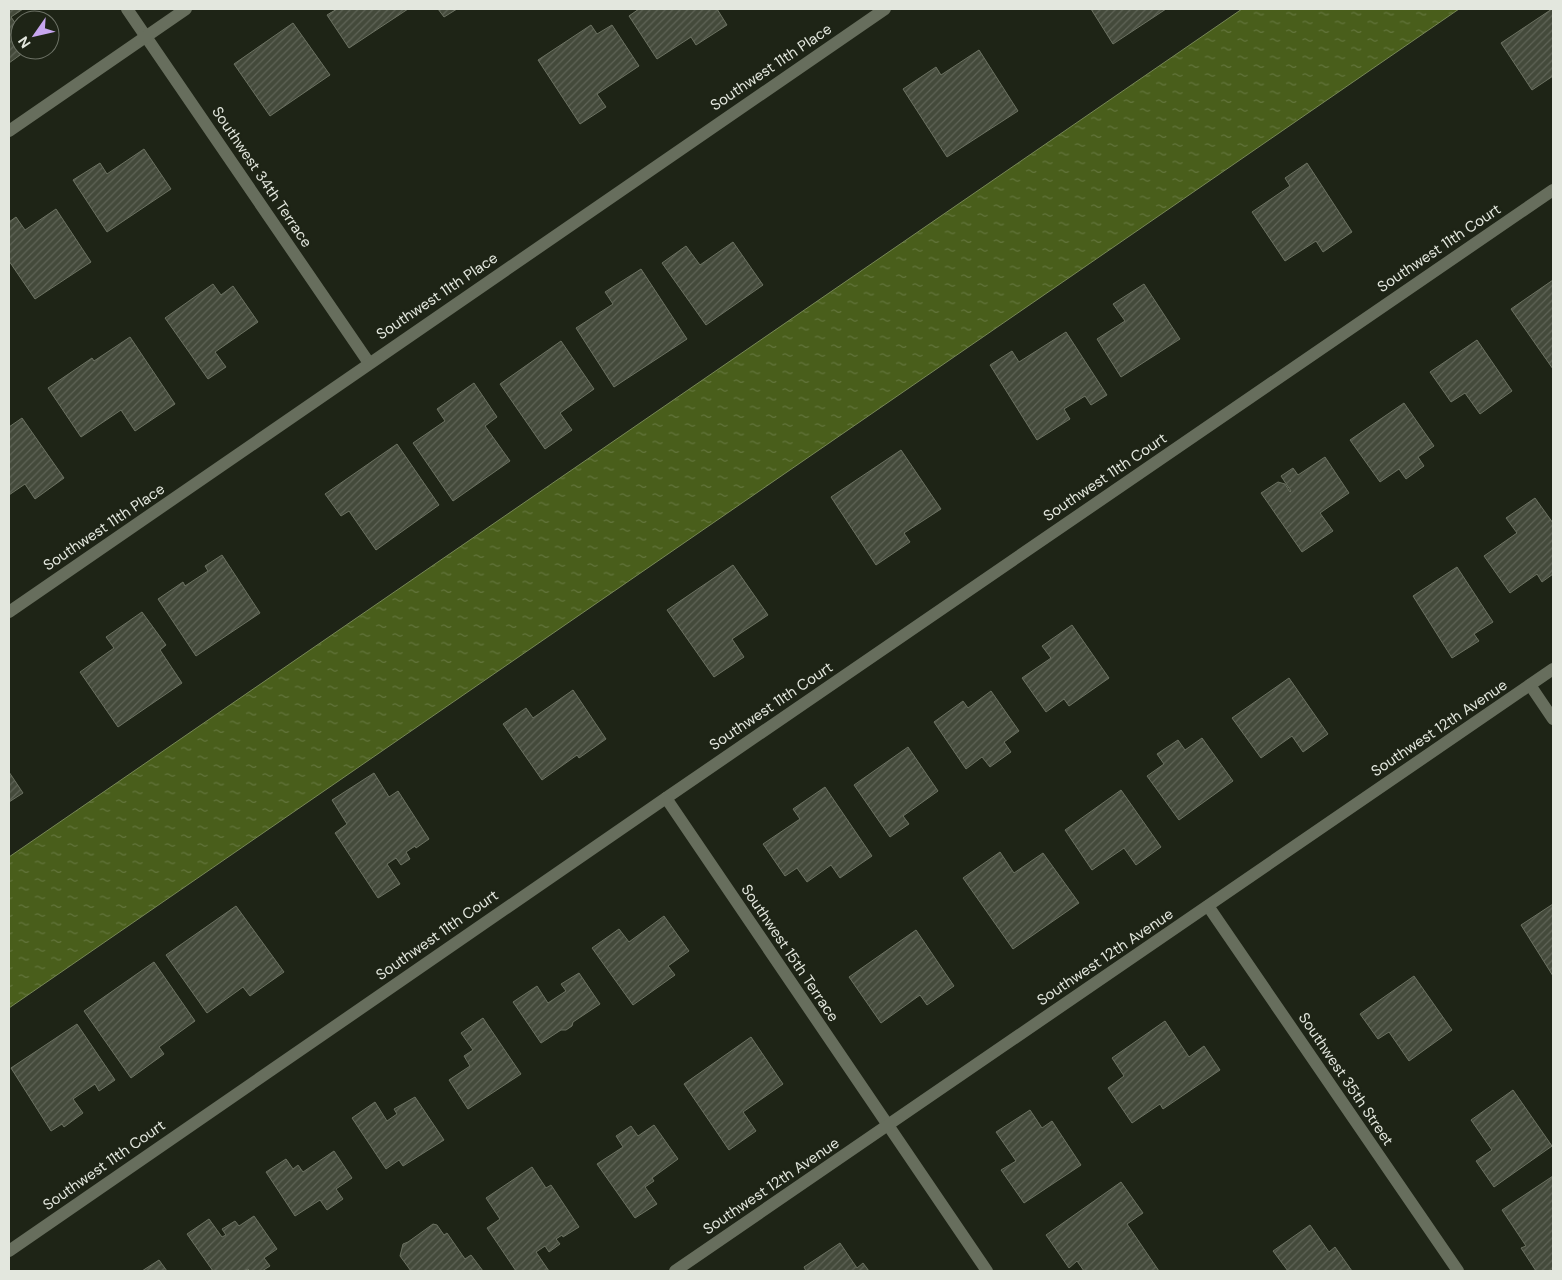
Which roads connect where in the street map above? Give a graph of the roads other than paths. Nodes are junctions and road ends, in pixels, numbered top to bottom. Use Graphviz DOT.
graph roads {
  1 [pos="127,9"];
  2 [pos="186,9"];
  3 [pos="885,9"];
  4 [pos="146,37"];
  5 [pos="9,131"];
  6 [pos="1553,190"];
  7 [pos="369,363"];
  8 [pos="9,612"];
  9 [pos="1553,669"];
  10 [pos="1530,685"];
  11 [pos="1553,719"];
  12 [pos="666,798"];
  13 [pos="1208,906"];
  14 [pos="888,1126"];
  15 [pos="9,1251"];
  16 [pos="675,1271"];
  17 [pos="987,1271"];
  18 [pos="1458,1271"];
  1 -- 4 [label="street, Southwest 34th Terrace"];
  2 -- 4 [label="street"];
  3 -- 7 [label="street, Southwest 11th Place"];
  4 -- 5 [label="street"];
  4 -- 7 [label="street, Southwest 34th Terrace"];
  6 -- 12 [label="street, Southwest 11th Court"];
  7 -- 8 [label="street, Southwest 11th Place"];
  9 -- 10 [label="street, Southwest 12th Avenue"];
  10 -- 11 [label="street"];
  10 -- 13 [label="street, Southwest 12th Avenue"];
  12 -- 14 [label="street, Southwest 15th Terrace"];
  12 -- 15 [label="street, Southwest 11th Court"];
  13 -- 14 [label="street, Southwest 12th Avenue"];
  13 -- 18 [label="street, Southwest 35th Street"];
  14 -- 16 [label="street, Southwest 12th Avenue"];
  14 -- 17 [label="street"];
}
